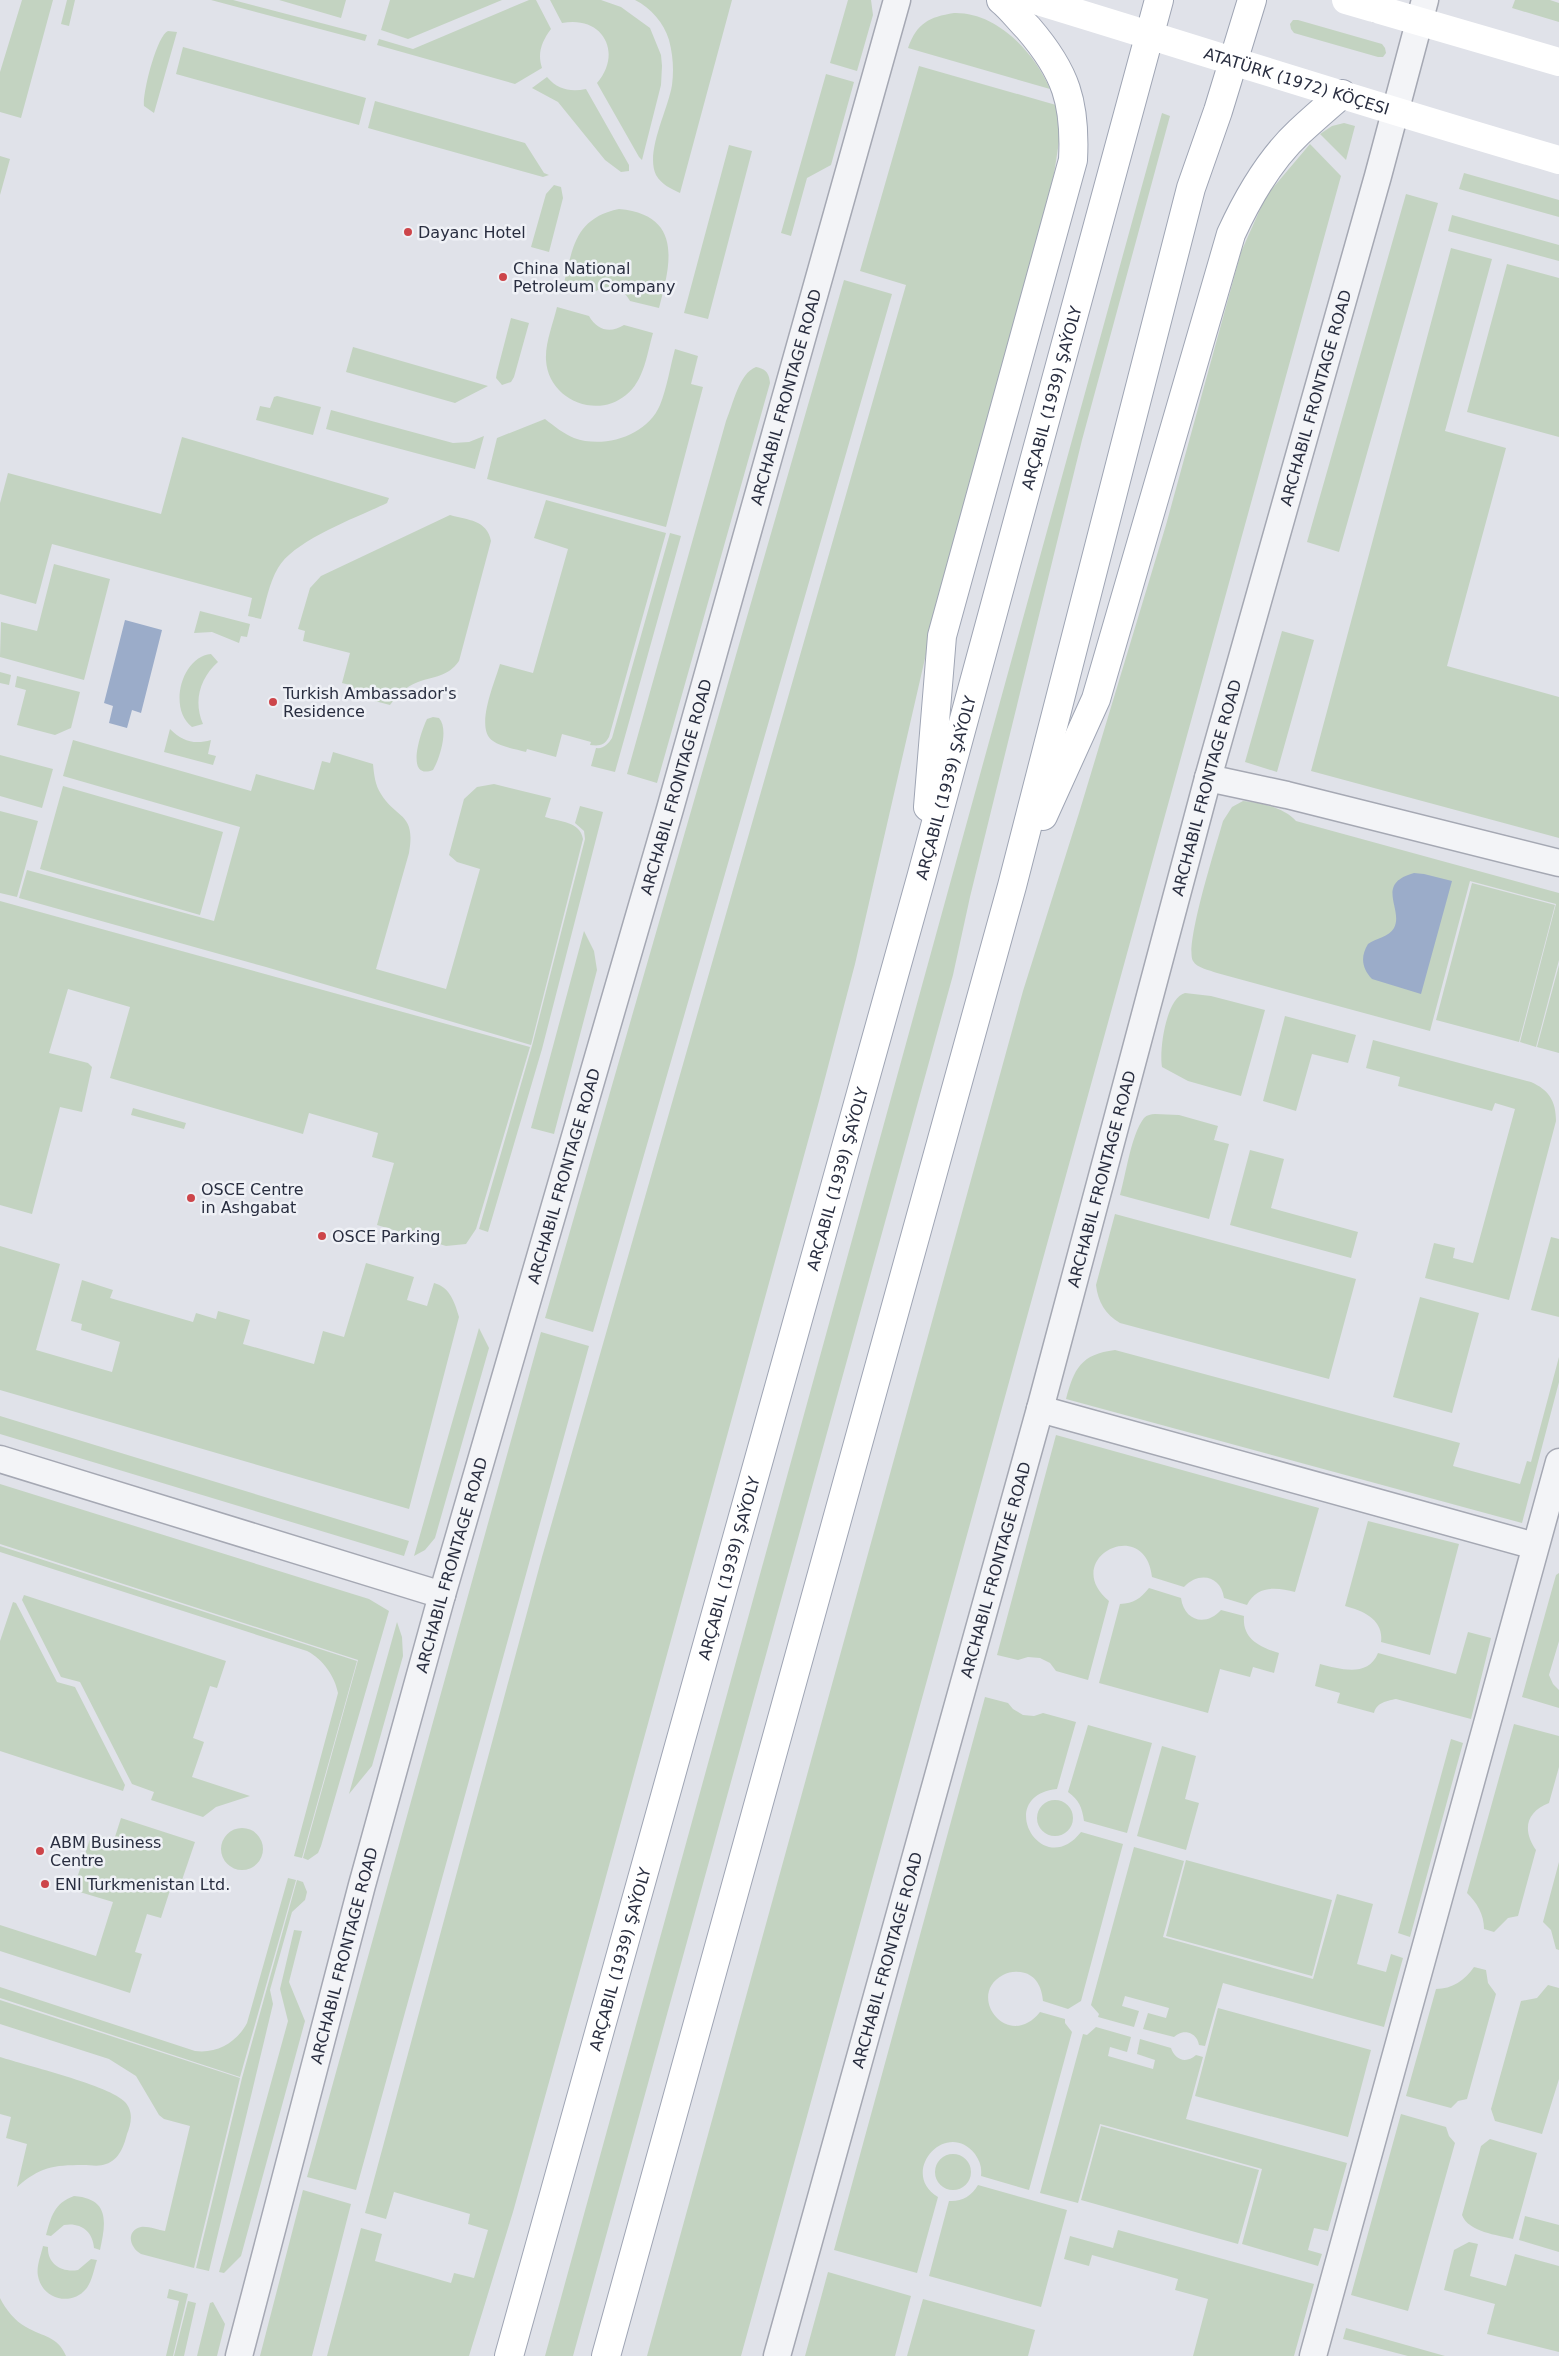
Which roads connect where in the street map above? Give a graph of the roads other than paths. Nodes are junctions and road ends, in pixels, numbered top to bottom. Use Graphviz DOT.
graph roads {
  1 [pos="897,0"];
  2 [pos="1001,0"];
  3 [pos="1034,0"];
  4 [pos="1159,0"];
  5 [pos="1252,0"];
  6 [pos="1346,0"];
  7 [pos="1375,4"];
  8 [pos="1421,10"];
  9 [pos="1149,35"];
  10 [pos="1232,62"];
  11 [pos="1559,62"];
  12 [pos="1342,94"];
  13 [pos="1394,112"];
  14 [pos="1559,160"];
  15 [pos="1208,778"];
  16 [pos="1559,863"];
  17 [pos="921,878"];
  18 [pos="1012,886"];
  19 [pos="1040,1409"];
  20 [pos="0,1459"];
  21 [pos="1559,1462"];
  22 [pos="1536,1546"];
  23 [pos="442,1595"];
  24 [pos="239,2356"];
  25 [pos="509,2356"];
  26 [pos="606,2356"];
  27 [pos="777,2356"];
  28 [pos="1313,2356"];
  1 -- 23 [label="street, ARCHABIL FRONTAGE ROAD"];
  2 -- 17 [label="main road"];
  3 -- 9 [label="main road, ATATÜRK (1972) KÖÇESI"];
  4 -- 9 [label="main road, ARÇABIL (1939) ŞAÝOLY"];
  5 -- 10 [label="main road"];
  6 -- 7 [label="main road"];
  7 -- 8 [label="main road"];
  8 -- 11 [label="main road"];
  8 -- 13 [label="street, ARCHABIL FRONTAGE ROAD"];
  9 -- 10 [label="main road, ATATÜRK (1972) KÖÇESI"];
  9 -- 17 [label="main road, ARÇABIL (1939) ŞAÝOLY"];
  10 -- 12 [label="main road, ATATÜRK (1972) KÖÇESI"];
  10 -- 18 [label="main road"];
  12 -- 13 [label="main road, ATATÜRK (1972) KÖÇESI"];
  12 -- 18 [label="main road"];
  13 -- 14 [label="main road, ATATÜRK (1972) KÖÇESI"];
  13 -- 15 [label="street, ARCHABIL FRONTAGE ROAD"];
  15 -- 16 [label="street"];
  15 -- 19 [label="street, ARCHABIL FRONTAGE ROAD"];
  17 -- 25 [label="main road, ARÇABIL (1939) ŞAÝOLY"];
  18 -- 26 [label="main road"];
  19 -- 22 [label="street"];
  19 -- 27 [label="street, ARCHABIL FRONTAGE ROAD"];
  20 -- 23 [label="street"];
  21 -- 22 [label="street"];
  22 -- 28 [label="street"];
  23 -- 24 [label="street, ARCHABIL FRONTAGE ROAD"];
}
